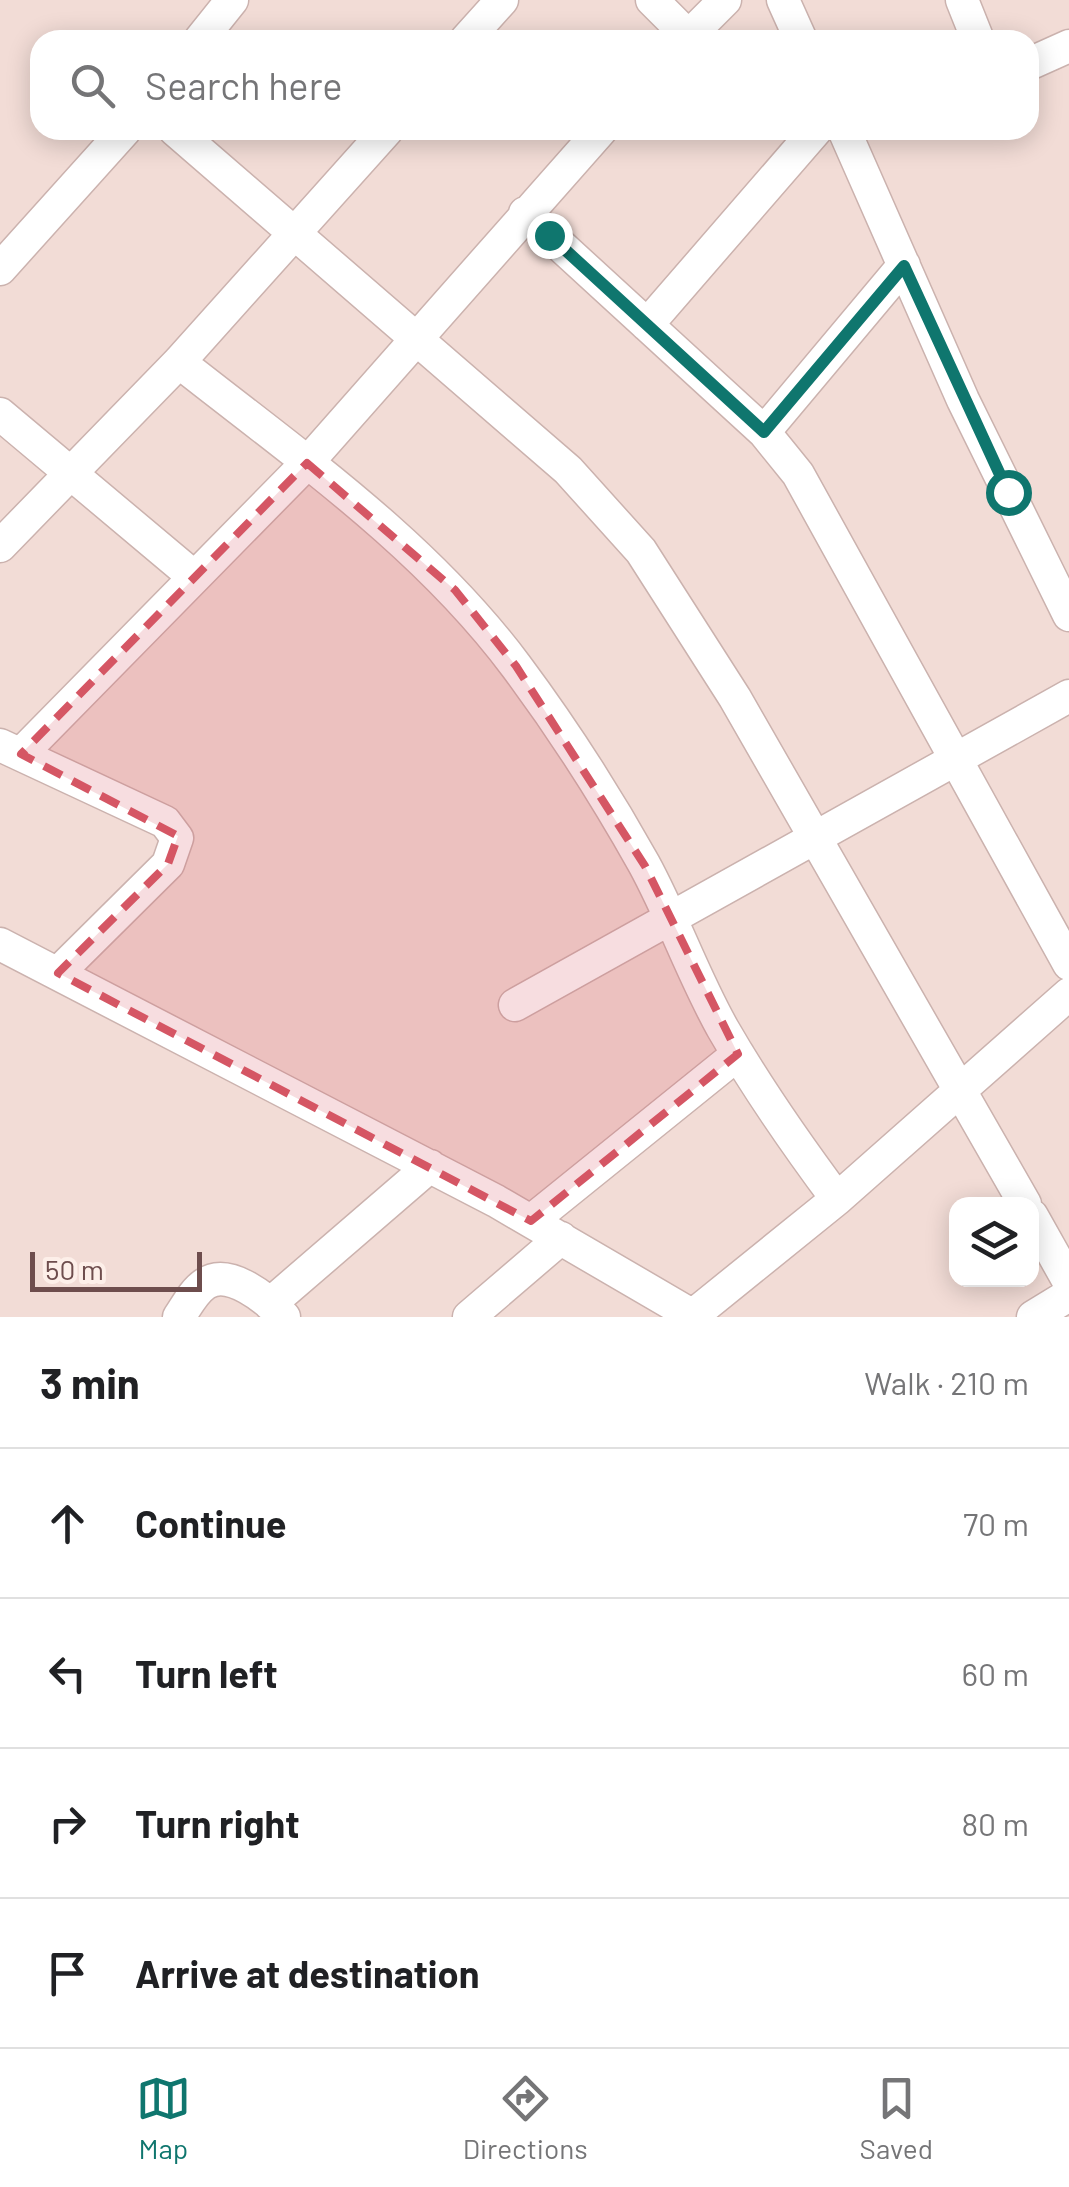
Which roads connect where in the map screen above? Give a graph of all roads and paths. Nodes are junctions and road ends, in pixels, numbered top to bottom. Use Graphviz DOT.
graph roads {
  1 [pos="232,0"];
  2 [pos="502,0"];
  3 [pos="652,0"];
  4 [pos="724,0"];
  5 [pos="783,0"];
  6 [pos="962,0"];
  7 [pos="208,30"];
  8 [pos="475,30"];
  9 [pos="680,30"];
  10 [pos="695,30"];
  11 [pos="796,30"];
  12 [pos="974,30"];
  13 [pos="1069,46"];
  14 [pos="1039,60"];
  15 [pos="116,140"];
  16 [pos="187,140"];
  17 [pos="378,140"];
  18 [pos="593,140"];
  19 [pos="807,140"];
  20 [pos="858,140"];
  21 [pos="525,213"];
  22 [pos="295,234"];
  23 [pos="904,266"];
  24 [pos="0,269"];
  25 [pos="647,326"];
  26 [pos="418,340"];
  27 [pos="179,362"];
  28 [pos="0,414"];
  29 [pos="764,432"];
  30 [pos="307,463"];
  31 [pos="68,472"];
  32 [pos="0,546"];
  33 [pos="193,576"];
  34 [pos="1069,615"];
  35 [pos="1069,696"];
  36 [pos="10,749"];
  37 [pos="957,758"];
  38 [pos="815,837"];
  39 [pos="671,921"];
  40 [pos="0,944"];
  41 [pos="1069,964"];
  42 [pos="58,973"];
  43 [pos="1069,994"];
  44 [pos="514,1005"];
  45 [pos="738,1054"];
  46 [pos="959,1088"];
  47 [pos="430,1166"];
  48 [pos="1021,1197"];
  49 [pos="836,1199"];
  50 [pos="531,1221"];
  51 [pos="1039,1228"];
  52 [pos="560,1238"];
  53 [pos="1069,1282"];
  54 [pos="1069,1294"];
  55 [pos="277,1310"];
  56 [pos="179,1317"];
  57 [pos="468,1317"];
  58 [pos="693,1317"];
  59 [pos="1034,1317"];
  1 -- 7 [label="street"];
  2 -- 8 [label="street"];
  3 -- 9 [label="street"];
  4 -- 10 [label="street"];
  5 -- 11 [label="street"];
  6 -- 12 [label="street"];
  13 -- 14 [label="street"];
  15 -- 24 [label="street"];
  16 -- 22 [label="street"];
  17 -- 22 [label="street"];
  18 -- 21 [label="street"];
  19 -- 25 [label="street"];
  20 -- 23 [label="street"];
  21 -- 25 [label="street"];
  21 -- 26 [label="street"];
  22 -- 26 [label="street"];
  22 -- 27 [label="street"];
  23 -- 29 [label="street"];
  23 -- 34 [label="street"];
  25 -- 29 [label="street"];
  26 -- 30 [label="street"];
  26 -- 38 [label="street"];
  27 -- 30 [label="street"];
  27 -- 31 [label="street"];
  28 -- 31 [label="street"];
  29 -- 37 [label="street"];
  30 -- 33 [label="street"];
  30 -- 39 [label="street"];
  31 -- 32 [label="street"];
  31 -- 33 [label="street"];
  33 -- 36 [label="street"];
  35 -- 37 [label="street"];
  36 -- 42 [label="street"];
  37 -- 38 [label="street"];
  37 -- 41 [label="street"];
  38 -- 39 [label="street"];
  38 -- 46 [label="street"];
  39 -- 44 [label="street"];
  39 -- 45 [label="street"];
  40 -- 42 [label="street"];
  42 -- 47 [label="street"];
  43 -- 46 [label="street"];
  45 -- 49 [label="street"];
  45 -- 50 [label="street"];
  46 -- 48 [label="street"];
  46 -- 49 [label="street"];
  47 -- 50 [label="street"];
  47 -- 55 [label="street"];
  49 -- 58 [label="street"];
  50 -- 52 [label="street"];
  51 -- 53 [label="street"];
  52 -- 57 [label="street"];
  52 -- 58 [label="street"];
  54 -- 59 [label="street"];
  55 -- 56 [label="street"];
}
